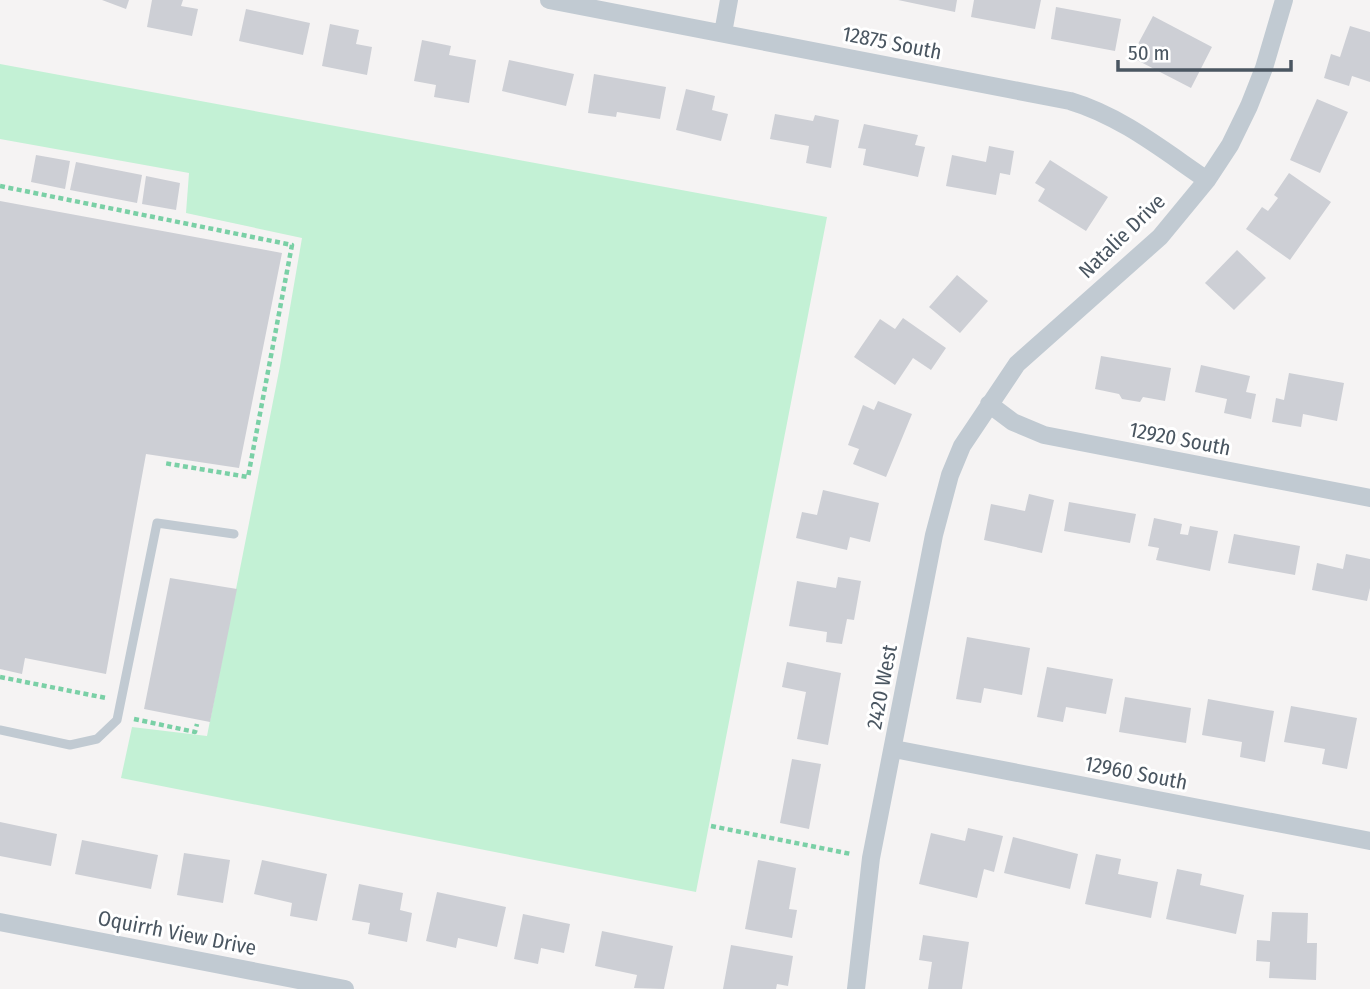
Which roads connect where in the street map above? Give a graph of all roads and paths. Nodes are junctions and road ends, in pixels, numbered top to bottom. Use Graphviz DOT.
graph roads {
  1 [pos="549,0"];
  2 [pos="729,0"];
  3 [pos="1284,0"];
  4 [pos="723,33"];
  5 [pos="1208,180"];
  6 [pos="0,186"];
  7 [pos="989,404"];
  8 [pos="164,463"];
  9 [pos="1370,498"];
  10 [pos="234,534"];
  11 [pos="0,677"];
  12 [pos="110,699"];
  13 [pos="134,719"];
  14 [pos="197,724"];
  15 [pos="0,730"];
  16 [pos="894,749"];
  17 [pos="711,826"];
  18 [pos="1370,841"];
  19 [pos="851,854"];
  20 [pos="0,922"];
  21 [pos="345,989"];
  22 [pos="856,989"];
  1 -- 4 [label="street, 12875 South"];
  2 -- 4 [label="street"];
  3 -- 5 [label="street, Natalie Drive"];
  4 -- 5 [label="street, 12875 South"];
  5 -- 7 [label="street, Natalie Drive"];
  6 -- 8 [label="path"];
  7 -- 9 [label="street, 12920 South"];
  7 -- 16 [label="street, 2420 West"];
  10 -- 15 [label="lane"];
  11 -- 12 [label="path"];
  13 -- 14 [label="path"];
  16 -- 18 [label="street, 12960 South"];
  16 -- 22 [label="street, 2420 West"];
  17 -- 19 [label="path"];
  20 -- 21 [label="street, Oquirrh View Drive"];
}
